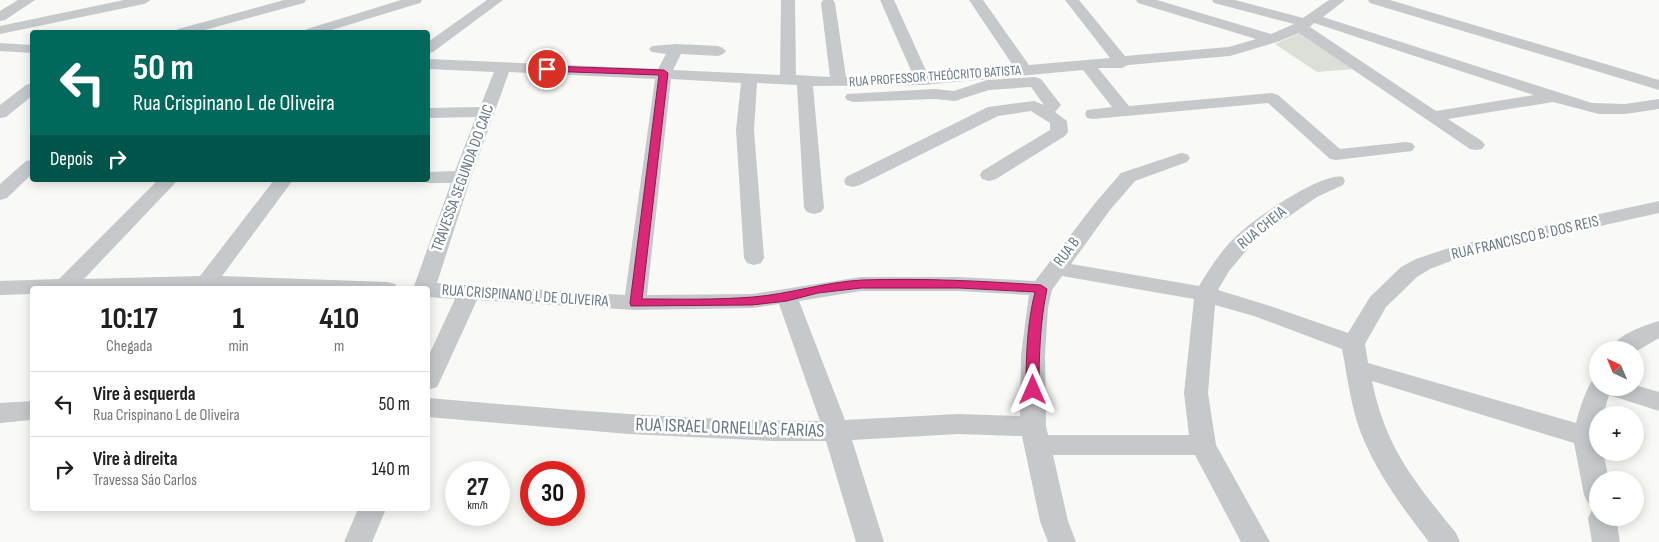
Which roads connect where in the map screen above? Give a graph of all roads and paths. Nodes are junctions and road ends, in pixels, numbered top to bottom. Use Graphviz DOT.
graph roads {
  1 [pos="144,0"];
  2 [pos="299,0"];
  3 [pos="415,0"];
  4 [pos="496,0"];
  5 [pos="788,0"];
  6 [pos="887,0"];
  7 [pos="976,0"];
  8 [pos="1072,0"];
  9 [pos="1142,0"];
  10 [pos="1219,0"];
  11 [pos="1338,0"];
  12 [pos="1375,0"];
  13 [pos="29,1"];
  14 [pos="828,3"];
  15 [pos="0,17"];
  16 [pos="1306,22"];
  17 [pos="0,30"];
  18 [pos="190,30"];
  19 [pos="318,30"];
  20 [pos="1272,39"];
  21 [pos="0,48"];
  22 [pos="430,48"];
  23 [pos="30,49"];
  24 [pos="657,49"];
  25 [pos="676,49"];
  26 [pos="718,51"];
  27 [pos="509,62"];
  28 [pos="1122,62"];
  29 [pos="430,64"];
  30 [pos="1087,66"];
  31 [pos="1025,71"];
  32 [pos="664,73"];
  33 [pos="750,77"];
  34 [pos="942,78"];
  35 [pos="796,80"];
  36 [pos="923,80"];
  37 [pos="838,82"];
  38 [pos="1659,85"];
  39 [pos="30,90"];
  40 [pos="955,96"];
  41 [pos="853,97"];
  42 [pos="1554,97"];
  43 [pos="1659,104"];
  44 [pos="1124,111"];
  45 [pos="487,112"];
  46 [pos="0,113"];
  47 [pos="430,113"];
  48 [pos="1046,113"];
  49 [pos="1093,114"];
  50 [pos="1434,116"];
  51 [pos="1476,145"];
  52 [pos="1406,147"];
  53 [pos="1181,158"];
  54 [pos="30,167"];
  55 [pos="989,176"];
  56 [pos="430,177"];
  57 [pos="462,177"];
  58 [pos="1336,181"];
  59 [pos="167,182"];
  60 [pos="282,182"];
  61 [pos="853,182"];
  62 [pos="0,194"];
  63 [pos="814,208"];
  64 [pos="1659,208"];
  65 [pos="754,258"];
  66 [pos="1055,268"];
  67 [pos="206,283"];
  68 [pos="66,285"];
  69 [pos="44,286"];
  70 [pos="296,286"];
  71 [pos="425,286"];
  72 [pos="30,287"];
  73 [pos="0,288"];
  74 [pos="1041,289"];
  75 [pos="430,290"];
  76 [pos="469,293"];
  77 [pos="1204,294"];
  78 [pos="787,297"];
  79 [pos="636,303"];
  80 [pos="1659,329"];
  81 [pos="1635,341"];
  82 [pos="1355,356"];
  83 [pos="430,376"];
  84 [pos="1597,396"];
  85 [pos="1641,396"];
  86 [pos="1659,402"];
  87 [pos="430,408"];
  88 [pos="30,411"];
  89 [pos="0,413"];
  90 [pos="836,431"];
  91 [pos="1035,435"];
  92 [pos="1586,436"];
  93 [pos="1203,445"];
  94 [pos="1593,471"];
  95 [pos="371,511"];
  96 [pos="1603,526"];
  97 [pos="358,542"];
  98 [pos="870,542"];
  99 [pos="1062,542"];
  100 [pos="1256,542"];
  101 [pos="1446,542"];
  102 [pos="1606,542"];
  1 -- 17 [label="street"];
  2 -- 18 [label="street"];
  3 -- 19 [label="street"];
  4 -- 22 [label="street"];
  5 -- 35 [label="street"];
  6 -- 36 [label="street"];
  7 -- 31 [label="street"];
  8 -- 28 [label="street"];
  9 -- 20 [label="street"];
  10 -- 16 [label="street"];
  11 -- 16 [label="street, RUA PROFESSOR THEÓCRITO BATISTA"];
  12 -- 38 [label="street"];
  13 -- 15 [label="street"];
  14 -- 37 [label="street"];
  16 -- 20 [label="street, RUA PROFESSOR THEÓCRITO BATISTA"];
  16 -- 42 [label="street"];
  16 -- 50 [label="street"];
  20 -- 28 [label="street, RUA PROFESSOR THEÓCRITO BATISTA"];
  21 -- 23 [label="street"];
  24 -- 25 [label="street"];
  25 -- 26 [label="street"];
  25 -- 32 [label="street"];
  27 -- 29 [label="street, RUA PROFESSOR THEÓCRITO BATISTA"];
  27 -- 32 [label="street, RUA PROFESSOR THEÓCRITO BATISTA"];
  27 -- 45 [label="street, TRAVESSA SEGUNDA DO CAIC"];
  28 -- 30 [label="street, RUA PROFESSOR THEÓCRITO BATISTA"];
  30 -- 31 [label="street, RUA PROFESSOR THEÓCRITO BATISTA"];
  30 -- 44 [label="street"];
  31 -- 34 [label="street, RUA PROFESSOR THEÓCRITO BATISTA"];
  32 -- 33 [label="street, RUA PROFESSOR THEÓCRITO BATISTA"];
  32 -- 79 [label="street"];
  33 -- 35 [label="street, RUA PROFESSOR THEÓCRITO BATISTA"];
  33 -- 65 [label="street"];
  34 -- 36 [label="street, RUA PROFESSOR THEÓCRITO BATISTA"];
  34 -- 40 [label="street"];
  35 -- 37 [label="street, RUA PROFESSOR THEÓCRITO BATISTA"];
  35 -- 63 [label="street"];
  36 -- 37 [label="street, RUA PROFESSOR THEÓCRITO BATISTA"];
  39 -- 46 [label="street"];
  40 -- 41 [label="street"];
  40 -- 48 [label="street"];
  42 -- 43 [label="street"];
  42 -- 50 [label="street"];
  44 -- 49 [label="street"];
  44 -- 52 [label="street"];
  45 -- 47 [label="street"];
  45 -- 57 [label="street, TRAVESSA SEGUNDA DO CAIC"];
  48 -- 55 [label="street"];
  48 -- 61 [label="street"];
  50 -- 51 [label="street"];
  53 -- 66 [label="street, RUA B"];
  54 -- 62 [label="street"];
  56 -- 57 [label="street"];
  57 -- 71 [label="street, TRAVESSA SEGUNDA DO CAIC"];
  58 -- 77 [label="street, RUA CHEIA"];
  59 -- 68 [label="street"];
  60 -- 67 [label="street"];
  64 -- 82 [label="street, RUA FRANCISCO B. DOS REIS"];
  66 -- 74 [label="street, RUA B"];
  66 -- 77 [label="street"];
  67 -- 68 [label="street"];
  67 -- 70 [label="street"];
  68 -- 69 [label="street"];
  72 -- 73 [label="street"];
  74 -- 78 [label="street, RUA CRISPINANO L DE OLIVEIRA"];
  74 -- 91 [label="street, RUA B"];
  75 -- 76 [label="street, RUA CRISPINANO L DE OLIVEIRA"];
  76 -- 79 [label="street, RUA CRISPINANO L DE OLIVEIRA"];
  76 -- 83 [label="street"];
  77 -- 82 [label="street"];
  77 -- 93 [label="street"];
  78 -- 79 [label="street, RUA CRISPINANO L DE OLIVEIRA"];
  78 -- 90 [label="street"];
  80 -- 81 [label="street"];
  82 -- 92 [label="street"];
  82 -- 101 [label="street"];
  84 -- 92 [label="street"];
  85 -- 86 [label="street"];
  87 -- 90 [label="street, RUA ISRAEL ORNELLAS FARIAS"];
  88 -- 89 [label="street"];
  90 -- 91 [label="street, RUA ISRAEL ORNELLAS FARIAS"];
  90 -- 98 [label="street"];
  91 -- 93 [label="street, RUA ISRAEL ORNELLAS FARIAS"];
  91 -- 99 [label="street, RUA B"];
  92 -- 94 [label="street"];
  93 -- 100 [label="street"];
  95 -- 97 [label="street"];
  96 -- 102 [label="street"];
}
